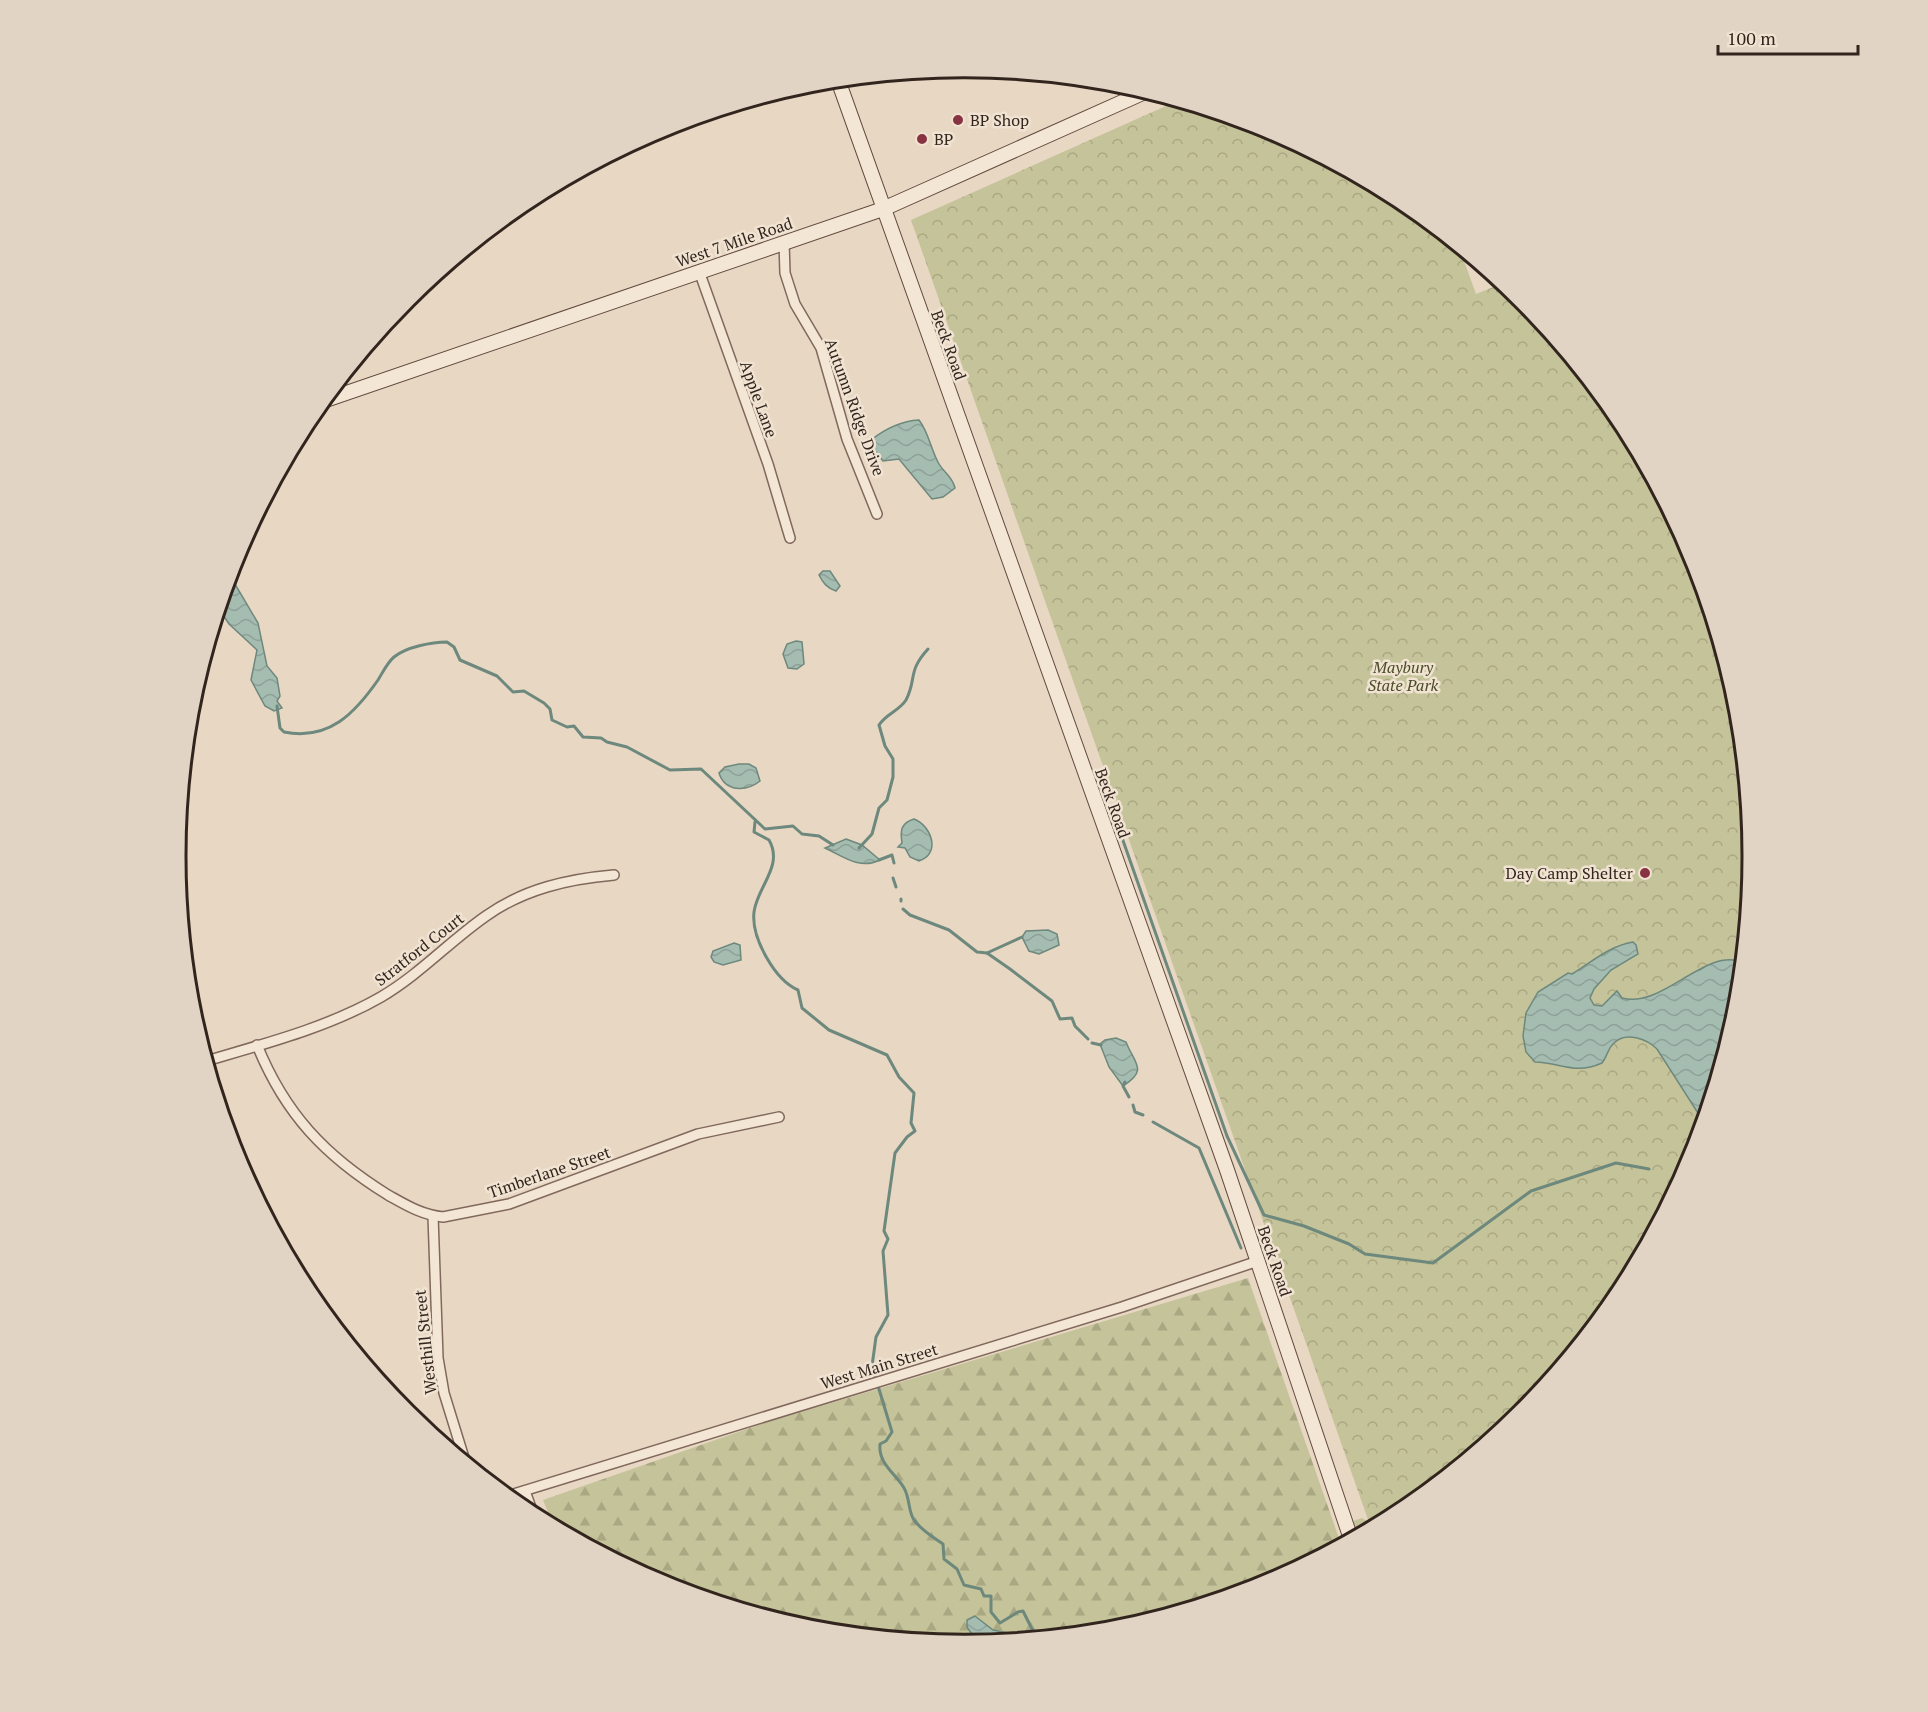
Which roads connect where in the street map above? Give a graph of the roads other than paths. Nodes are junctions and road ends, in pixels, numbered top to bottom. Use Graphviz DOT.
graph roads {
  1 [pos="841,88"];
  2 [pos="1133,97"];
  3 [pos="883,209"];
  4 [pos="784,242"];
  5 [pos="699,271"];
  6 [pos="338,395"];
  7 [pos="877,514"];
  8 [pos="790,538"];
  9 [pos="614,875"];
  10 [pos="257,1045"];
  11 [pos="213,1059"];
  12 [pos="779,1117"];
  13 [pos="433,1216"];
  14 [pos="1258,1261"];
  15 [pos="461,1449"];
  16 [pos="525,1491"];
  17 [pos="518,1493"];
  18 [pos="528,1500"];
  19 [pos="1349,1532"];
  1 -- 3 [label="main road, Beck Road"];
  2 -- 3 [label="main road, West 7 Mile Road"];
  3 -- 4 [label="main road, West 7 Mile Road"];
  3 -- 14 [label="main road, Beck Road"];
  4 -- 5 [label="main road, West 7 Mile Road"];
  4 -- 7 [label="street, Autumn Ridge Drive"];
  5 -- 6 [label="main road, West 7 Mile Road"];
  5 -- 8 [label="street, Apple Lane"];
  9 -- 10 [label="street, Stratford Court"];
  10 -- 11 [label="street, Stratford Court"];
  10 -- 13 [label="street, Timberlane Street"];
  12 -- 13 [label="street, Timberlane Street"];
  13 -- 15 [label="street, Westhill Street"];
  14 -- 16 [label="street, West Main Street"];
  14 -- 19 [label="main road, Beck Road"];
  16 -- 17 [label="street, West Main Street"];
  16 -- 18 [label="street"];
}
